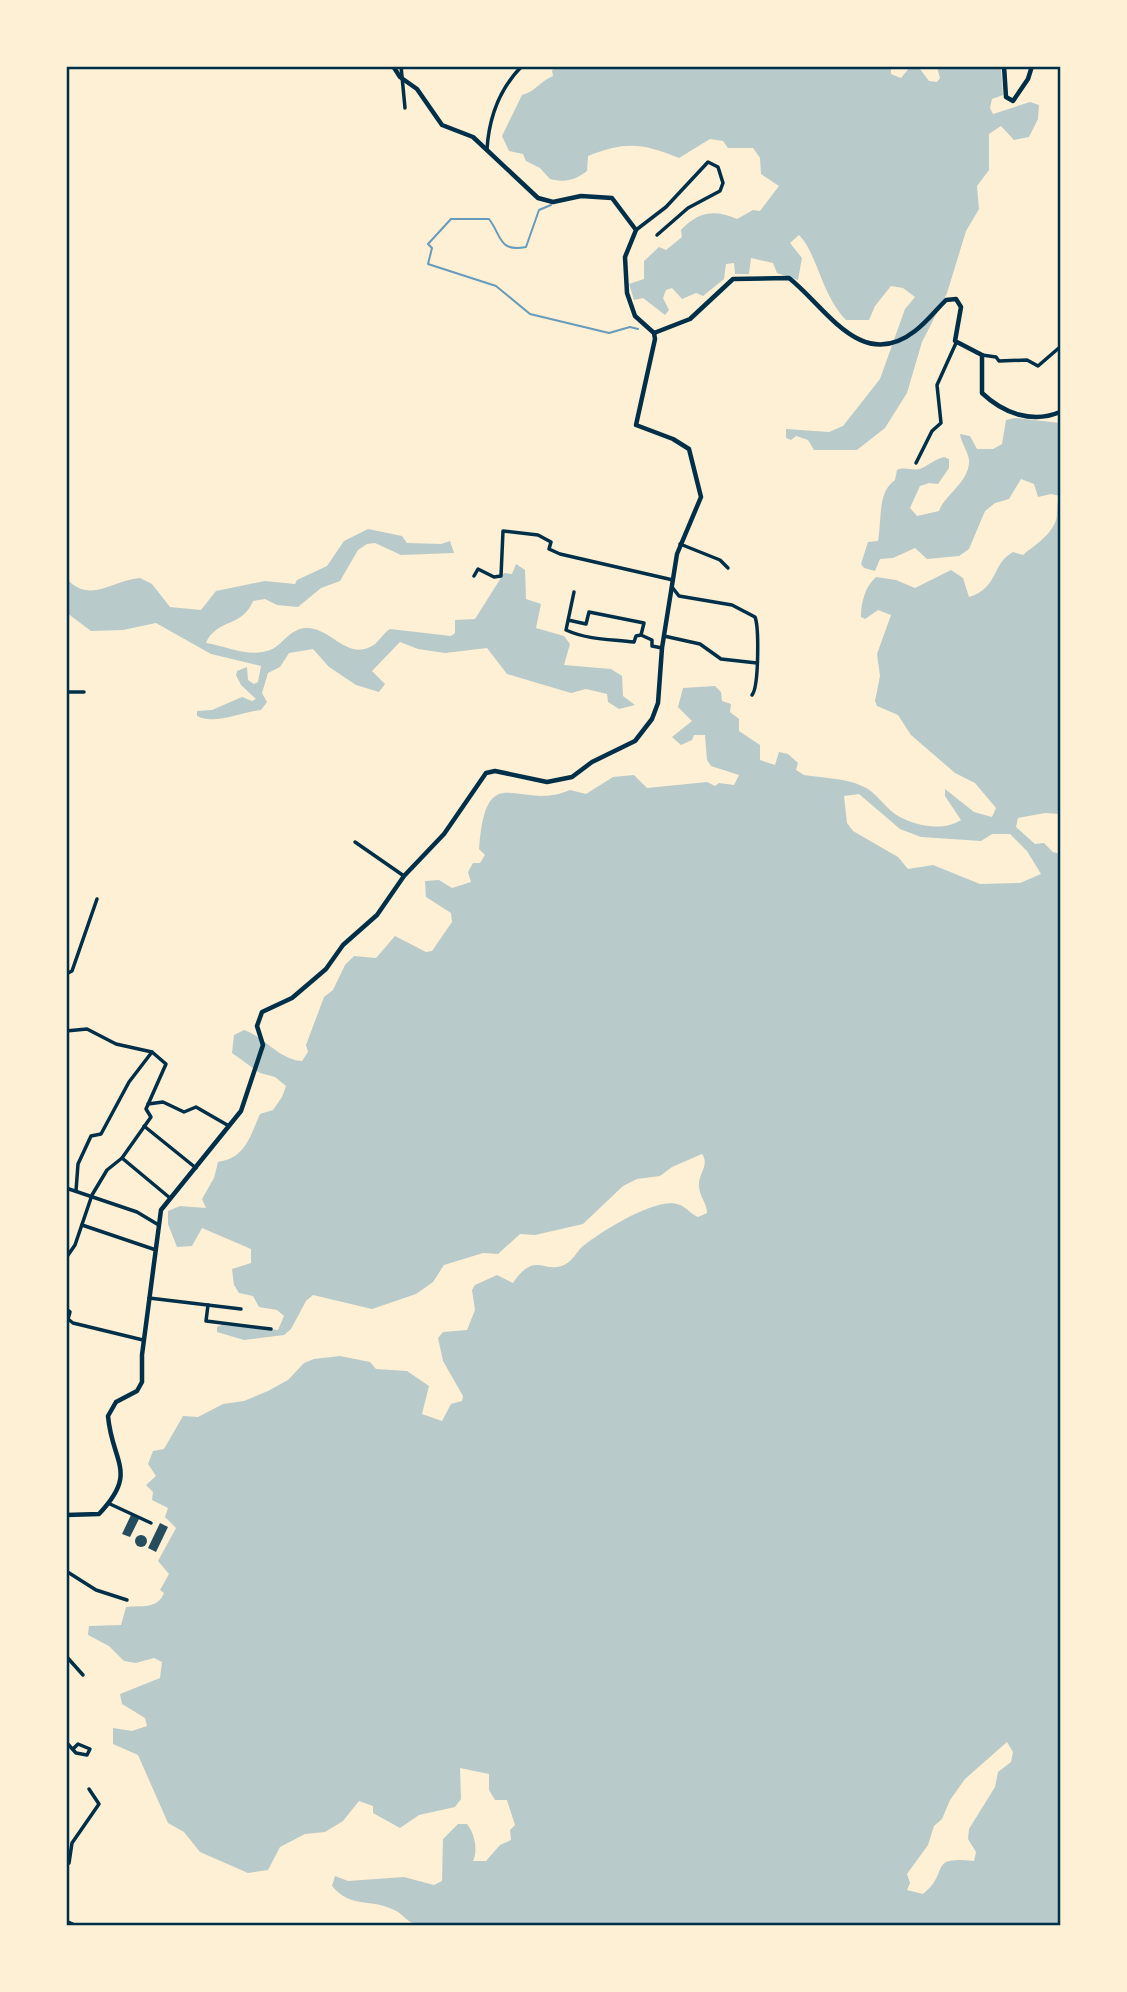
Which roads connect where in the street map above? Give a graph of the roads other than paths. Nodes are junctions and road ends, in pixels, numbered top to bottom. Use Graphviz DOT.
graph roads {
  1 [pos="393,66"];
  2 [pos="401,66"];
  3 [pos="522,66"];
  4 [pos="1004,66"];
  5 [pos="1032,66"];
  6 [pos="402,78"];
  7 [pos="405,108"];
  8 [pos="486,152"];
  9 [pos="636,230"];
  10 [pos="657,235"];
  11 [pos="654,333"];
  12 [pos="956,343"];
  13 [pos="1060,347"];
  14 [pos="982,355"];
  15 [pos="1060,412"];
  16 [pos="916,463"];
  17 [pos="680,544"];
  18 [pos="728,568"];
  19 [pos="474,576"];
  20 [pos="673,580"];
  21 [pos="671,587"];
  22 [pos="574,592"];
  23 [pos="568,620"];
  24 [pos="641,635"];
  25 [pos="664,636"];
  26 [pos="662,648"];
  27 [pos="757,663"];
  28 [pos="66,692"];
  29 [pos="84,692"];
  30 [pos="752,695"];
  31 [pos="355,842"];
  32 [pos="404,876"];
  33 [pos="97,900"];
  34 [pos="66,974"];
  35 [pos="66,1031"];
  36 [pos="152,1052"];
  37 [pos="148,1104"];
  38 [pos="144,1126"];
  39 [pos="230,1127"];
  40 [pos="122,1158"];
  41 [pos="196,1168"];
  42 [pos="66,1188"];
  43 [pos="76,1191"];
  44 [pos="92,1195"];
  45 [pos="170,1198"];
  46 [pos="157,1224"];
  47 [pos="82,1225"];
  48 [pos="156,1250"];
  49 [pos="66,1258"];
  50 [pos="149,1298"];
  51 [pos="208,1305"];
  52 [pos="66,1309"];
  53 [pos="241,1309"];
  54 [pos="271,1329"];
  55 [pos="143,1340"];
  56 [pos="110,1504"];
  57 [pos="66,1515"];
  58 [pos="151,1523"];
  59 [pos="66,1571"];
  60 [pos="127,1600"];
  61 [pos="66,1656"];
  62 [pos="83,1675"];
  63 [pos="66,1742"];
  64 [pos="74,1748"];
  65 [pos="89,1789"];
  66 [pos="66,1864"];
  67 [pos="66,1921"];
  68 [pos="77,1926"];
  1 -- 6 [label="street"];
  2 -- 6 [label="street"];
  3 -- 8 [label="street"];
  4 -- 5 [label="street"];
  6 -- 7 [label="street"];
  6 -- 8 [label="street"];
  8 -- 9 [label="street"];
  9 -- 10 [label="street"];
  9 -- 11 [label="street"];
  11 -- 12 [label="street"];
  11 -- 17 [label="street"];
  12 -- 14 [label="street"];
  12 -- 16 [label="street"];
  13 -- 14 [label="street"];
  14 -- 15 [label="street"];
  17 -- 18 [label="street"];
  17 -- 20 [label="street"];
  19 -- 20 [label="street"];
  20 -- 21 [label="street"];
  21 -- 25 [label="street"];
  21 -- 27 [label="street"];
  22 -- 23 [label="street"];
  23 -- 24 [label="street"];
  23 -- 24 [label="street"];
  24 -- 26 [label="street"];
  25 -- 26 [label="street"];
  25 -- 27 [label="street"];
  26 -- 32 [label="street"];
  27 -- 30 [label="street"];
  28 -- 29 [label="street"];
  31 -- 32 [label="street"];
  32 -- 39 [label="street"];
  33 -- 34 [label="street"];
  35 -- 36 [label="street"];
  36 -- 37 [label="street"];
  36 -- 43 [label="street"];
  37 -- 38 [label="street"];
  37 -- 39 [label="street"];
  38 -- 40 [label="street"];
  38 -- 41 [label="street"];
  39 -- 41 [label="street"];
  40 -- 44 [label="street"];
  40 -- 45 [label="street"];
  41 -- 45 [label="street"];
  42 -- 43 [label="street"];
  43 -- 44 [label="street"];
  44 -- 46 [label="street"];
  44 -- 47 [label="street"];
  45 -- 46 [label="street"];
  46 -- 48 [label="street"];
  47 -- 48 [label="street"];
  47 -- 49 [label="street"];
  48 -- 50 [label="street"];
  50 -- 51 [label="street"];
  50 -- 55 [label="street"];
  51 -- 53 [label="street"];
  51 -- 54 [label="street"];
  52 -- 55 [label="street"];
  55 -- 56 [label="street"];
  56 -- 57 [label="street"];
  56 -- 58 [label="street"];
  59 -- 60 [label="street"];
  61 -- 62 [label="street"];
  63 -- 64 [label="street"];
  64 -- 64 [label="street"];
  65 -- 66 [label="street"];
  67 -- 68 [label="street"];
}
